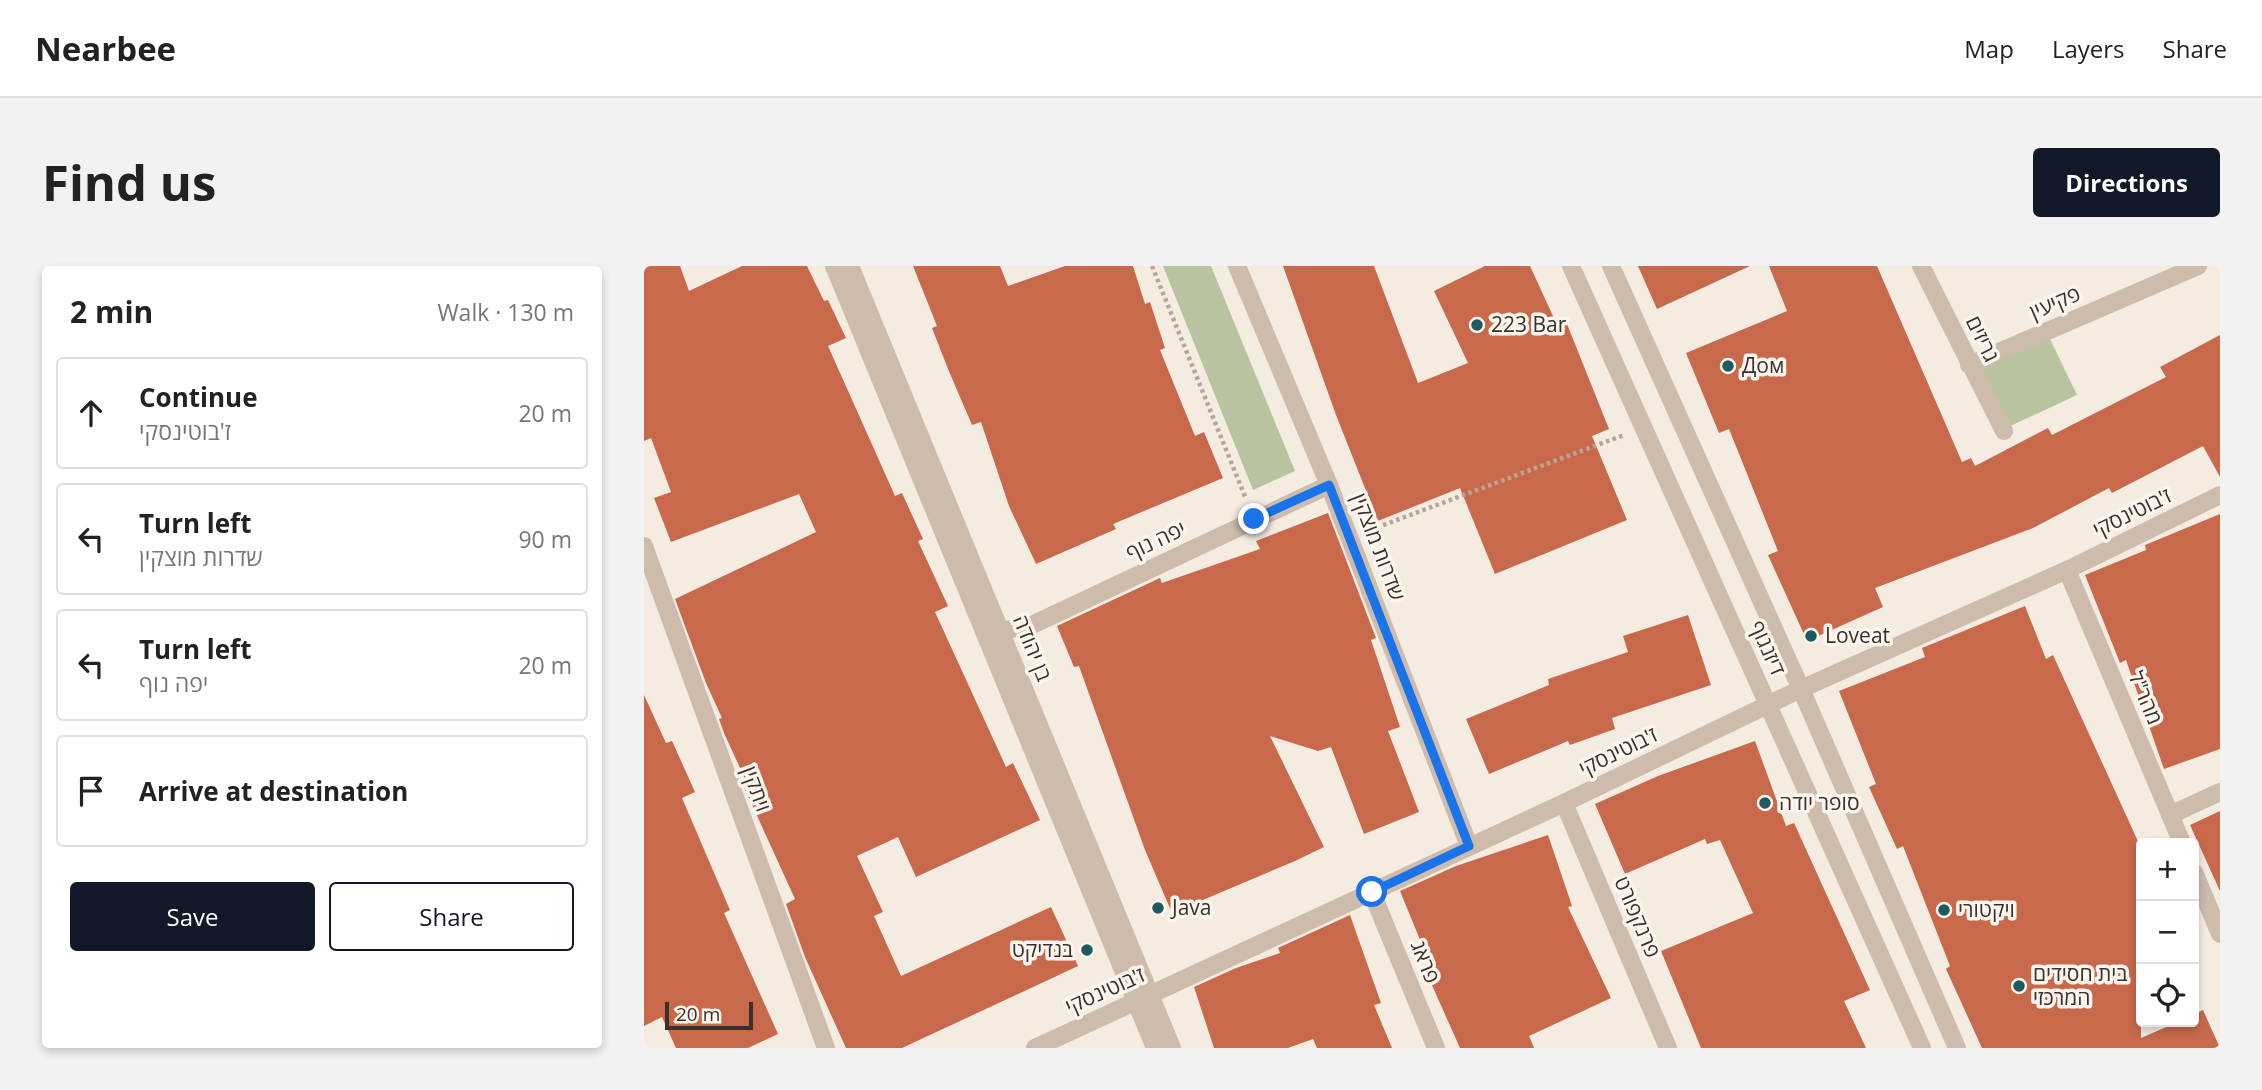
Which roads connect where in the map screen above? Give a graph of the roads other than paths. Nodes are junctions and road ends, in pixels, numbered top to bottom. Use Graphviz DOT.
graph roads {
  1 [pos="834,266"];
  2 [pos="850,266"];
  3 [pos="1237,266"];
  4 [pos="1571,266"];
  5 [pos="1611,266"];
  6 [pos="1921,266"];
  7 [pos="2198,266"];
  8 [pos="1969,365"];
  9 [pos="2004,431"];
  10 [pos="1329,485"];
  11 [pos="2220,495"];
  12 [pos="644,546"];
  13 [pos="2067,570"];
  14 [pos="1000,631"];
  15 [pos="1801,689"];
  16 [pos="1768,705"];
  17 [pos="2220,792"];
  18 [pos="1564,803"];
  19 [pos="2170,815"];
  20 [pos="2180,838"];
  21 [pos="1469,846"];
  22 [pos="2199,884"];
  23 [pos="1372,892"];
  24 [pos="2220,934"];
  25 [pos="1144,999"];
  26 [pos="826,1048"];
  27 [pos="1035,1048"];
  28 [pos="1155,1048"];
  29 [pos="1172,1048"];
  30 [pos="1436,1048"];
  31 [pos="1668,1048"];
  32 [pos="1922,1048"];
  33 [pos="1957,1048"];
  1 -- 25 [label="street, בן יהודה"];
  2 -- 14 [label="street, בן יהודה"];
  3 -- 10 [label="street, שדרות מוצקין"];
  4 -- 16 [label="street, דיזנגוף"];
  5 -- 15 [label="street, דיזנגוף"];
  6 -- 8 [label="street, גריזים"];
  7 -- 8 [label="street, פקיעין"];
  8 -- 9 [label="street, גריזים"];
  10 -- 14 [label="street, יפה נוף"];
  10 -- 21 [label="street, שדרות מוצקין"];
  11 -- 13 [label="street, ז'בוטינסקי"];
  12 -- 26 [label="street, ויתקין"];
  13 -- 15 [label="street, ז'בוטינסקי"];
  13 -- 19 [label="street, מהר\"ל"];
  14 -- 25 [label="street, בן יהודה"];
  15 -- 16 [label="street, ז'בוטינסקי"];
  15 -- 33 [label="street, דיזנגוף"];
  16 -- 18 [label="street, ז'בוטינסקי"];
  16 -- 32 [label="street, דיזנגוף"];
  17 -- 19 [label="street"];
  18 -- 21 [label="street, ז'בוטינסקי"];
  18 -- 31 [label="street, פרנקפורט"];
  19 -- 20 [label="street, מהר\"ל"];
  21 -- 23 [label="street, ז'בוטינסקי"];
  22 -- 24 [label="street"];
  23 -- 25 [label="street, ז'בוטינסקי"];
  23 -- 30 [label="street, פראג"];
  25 -- 27 [label="street, ז'בוטינסקי"];
  25 -- 28 [label="street, בן יהודה"];
  25 -- 29 [label="street, בן יהודה"];
}
